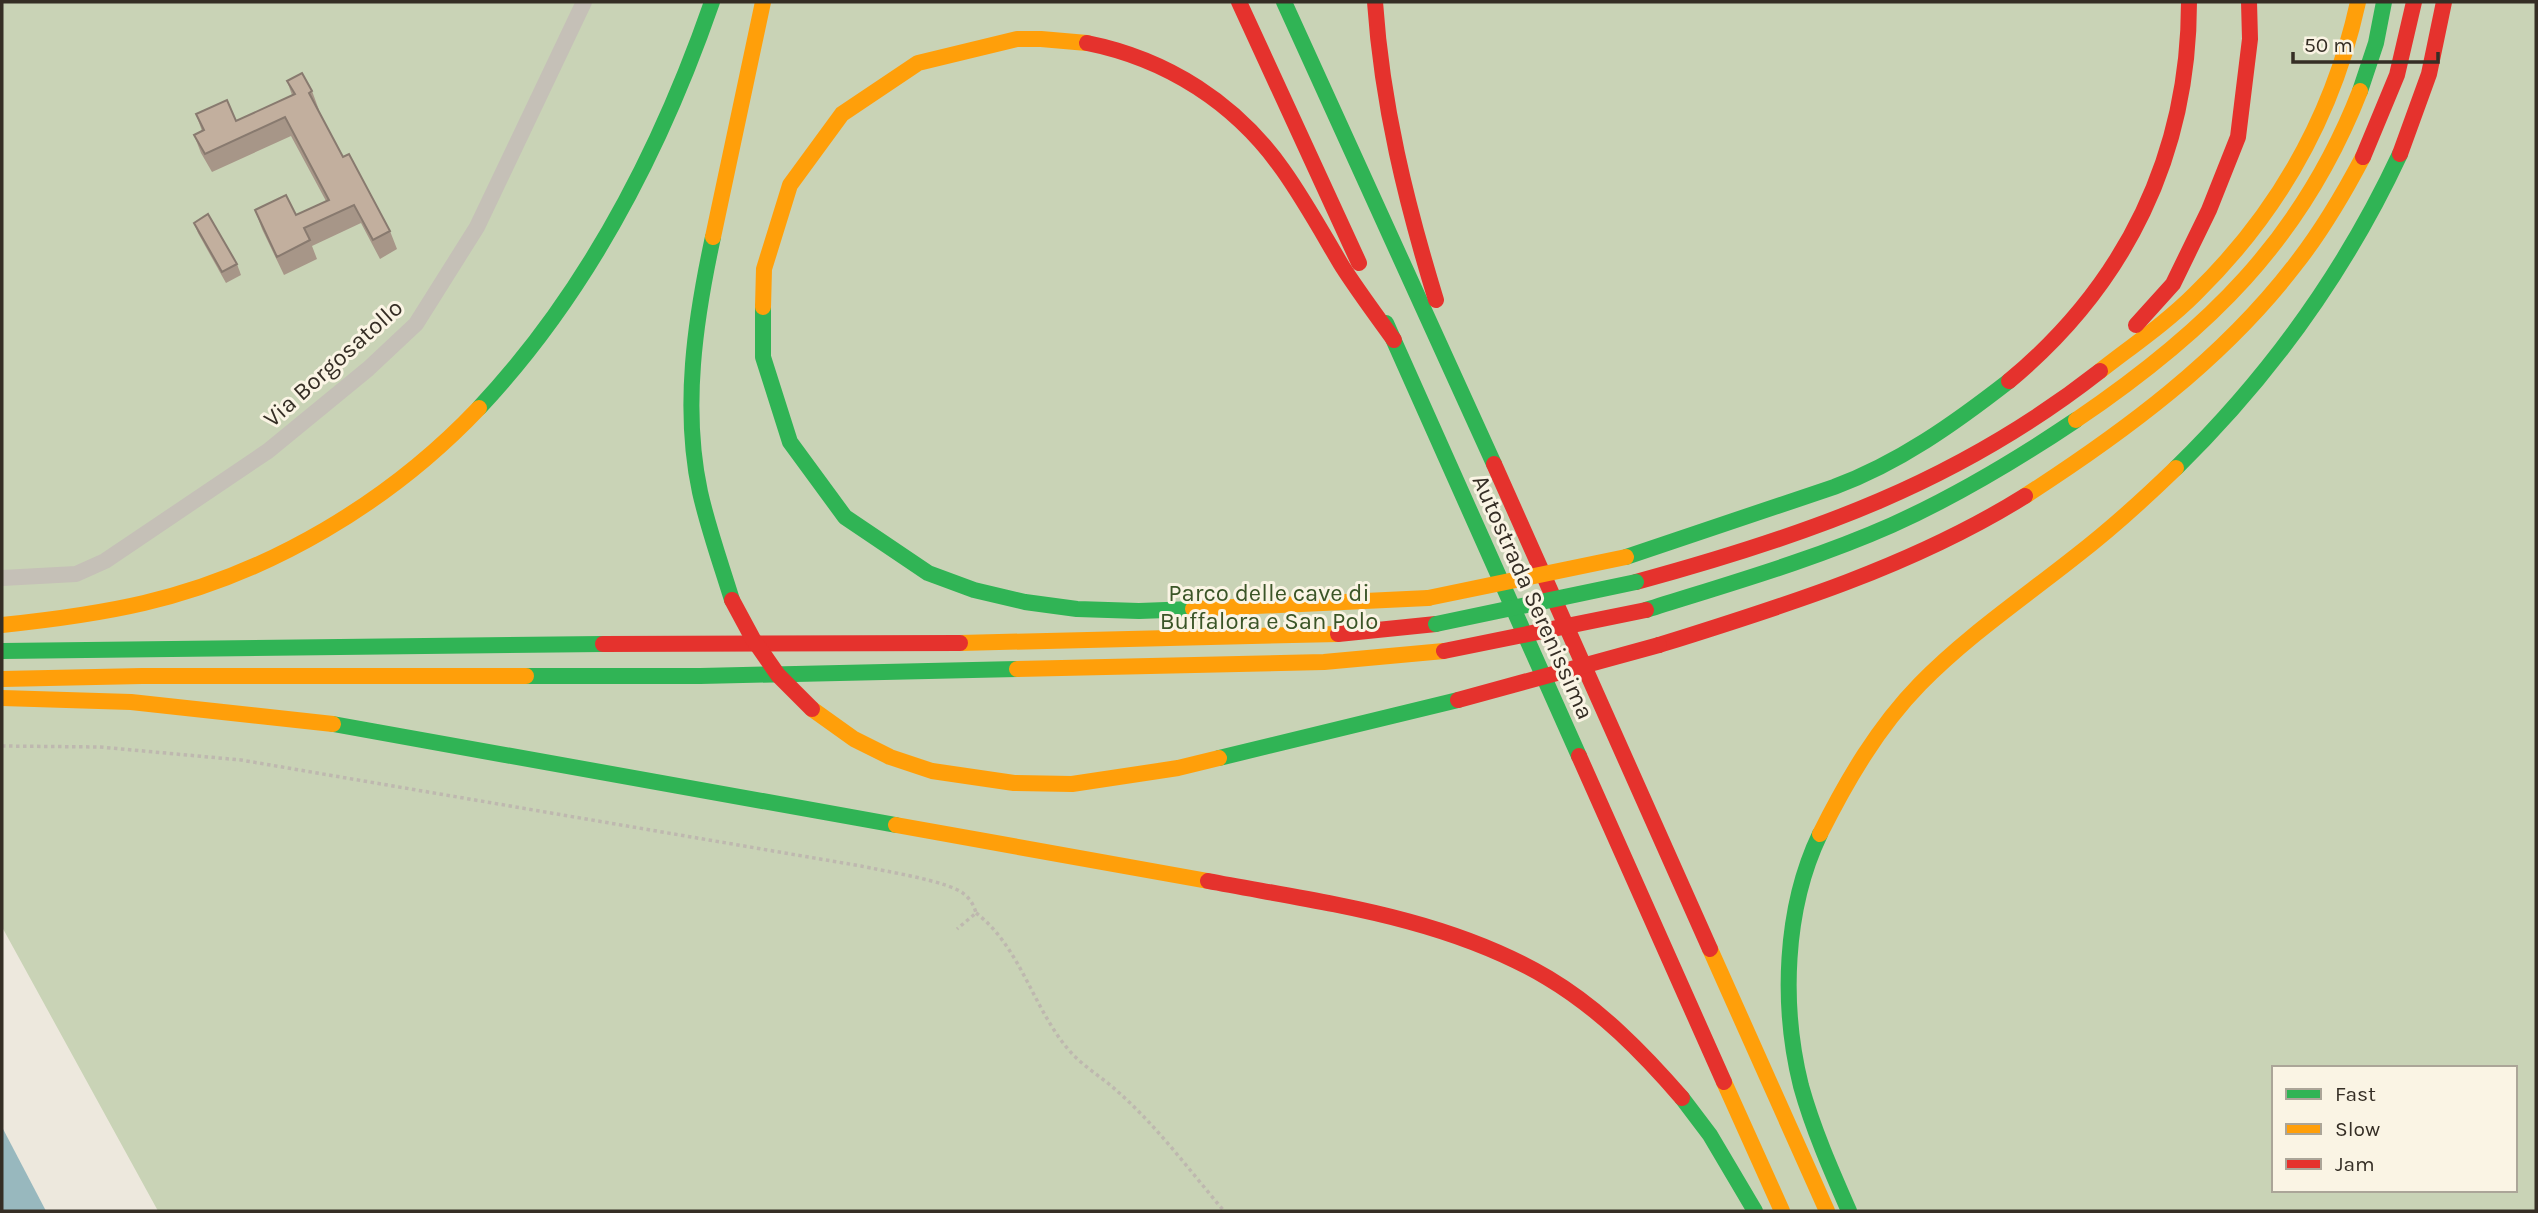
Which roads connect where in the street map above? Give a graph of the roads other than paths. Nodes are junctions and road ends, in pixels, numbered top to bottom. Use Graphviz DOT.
graph roads {
  1 [pos="584,2"];
  2 [pos="712,2"];
  3 [pos="763,2"];
  4 [pos="1239,2"];
  5 [pos="1284,2"];
  6 [pos="1375,2"];
  7 [pos="2189,2"];
  8 [pos="2249,2"];
  9 [pos="2358,2"];
  10 [pos="2384,2"];
  11 [pos="2414,2"];
  12 [pos="2444,2"];
  13 [pos="1394,340"];
  14 [pos="1449,364"];
  15 [pos="2086,382"];
  16 [pos="2,578"];
  17 [pos="2,625"];
  18 [pos="2,651"];
  19 [pos="2,679"];
  20 [pos="2,698"];
  21 [pos="1755,1211"];
  22 [pos="1782,1211"];
  23 [pos="1827,1211"];
  24 [pos="1849,1211"];
  1 -- 16 [label="street, Via Borgosatollo"];
  2 -- 17 [label="highway"];
  3 -- 11 [label="highway, bridge"];
  4 -- 13 [label="highway, Autostrada Serenissima"];
  5 -- 14 [label="highway, Autostrada Serenissima"];
  6 -- 14 [label="highway"];
  7 -- 13 [label="highway, bridge"];
  8 -- 15 [label="highway"];
  9 -- 15 [label="highway"];
  10 -- 19 [label="highway, bridge"];
  12 -- 24 [label="highway"];
  13 -- 22 [label="highway, Autostrada Serenissima"];
  14 -- 23 [label="highway, Autostrada Serenissima"];
  15 -- 18 [label="highway, bridge"];
  20 -- 21 [label="highway"];
}
